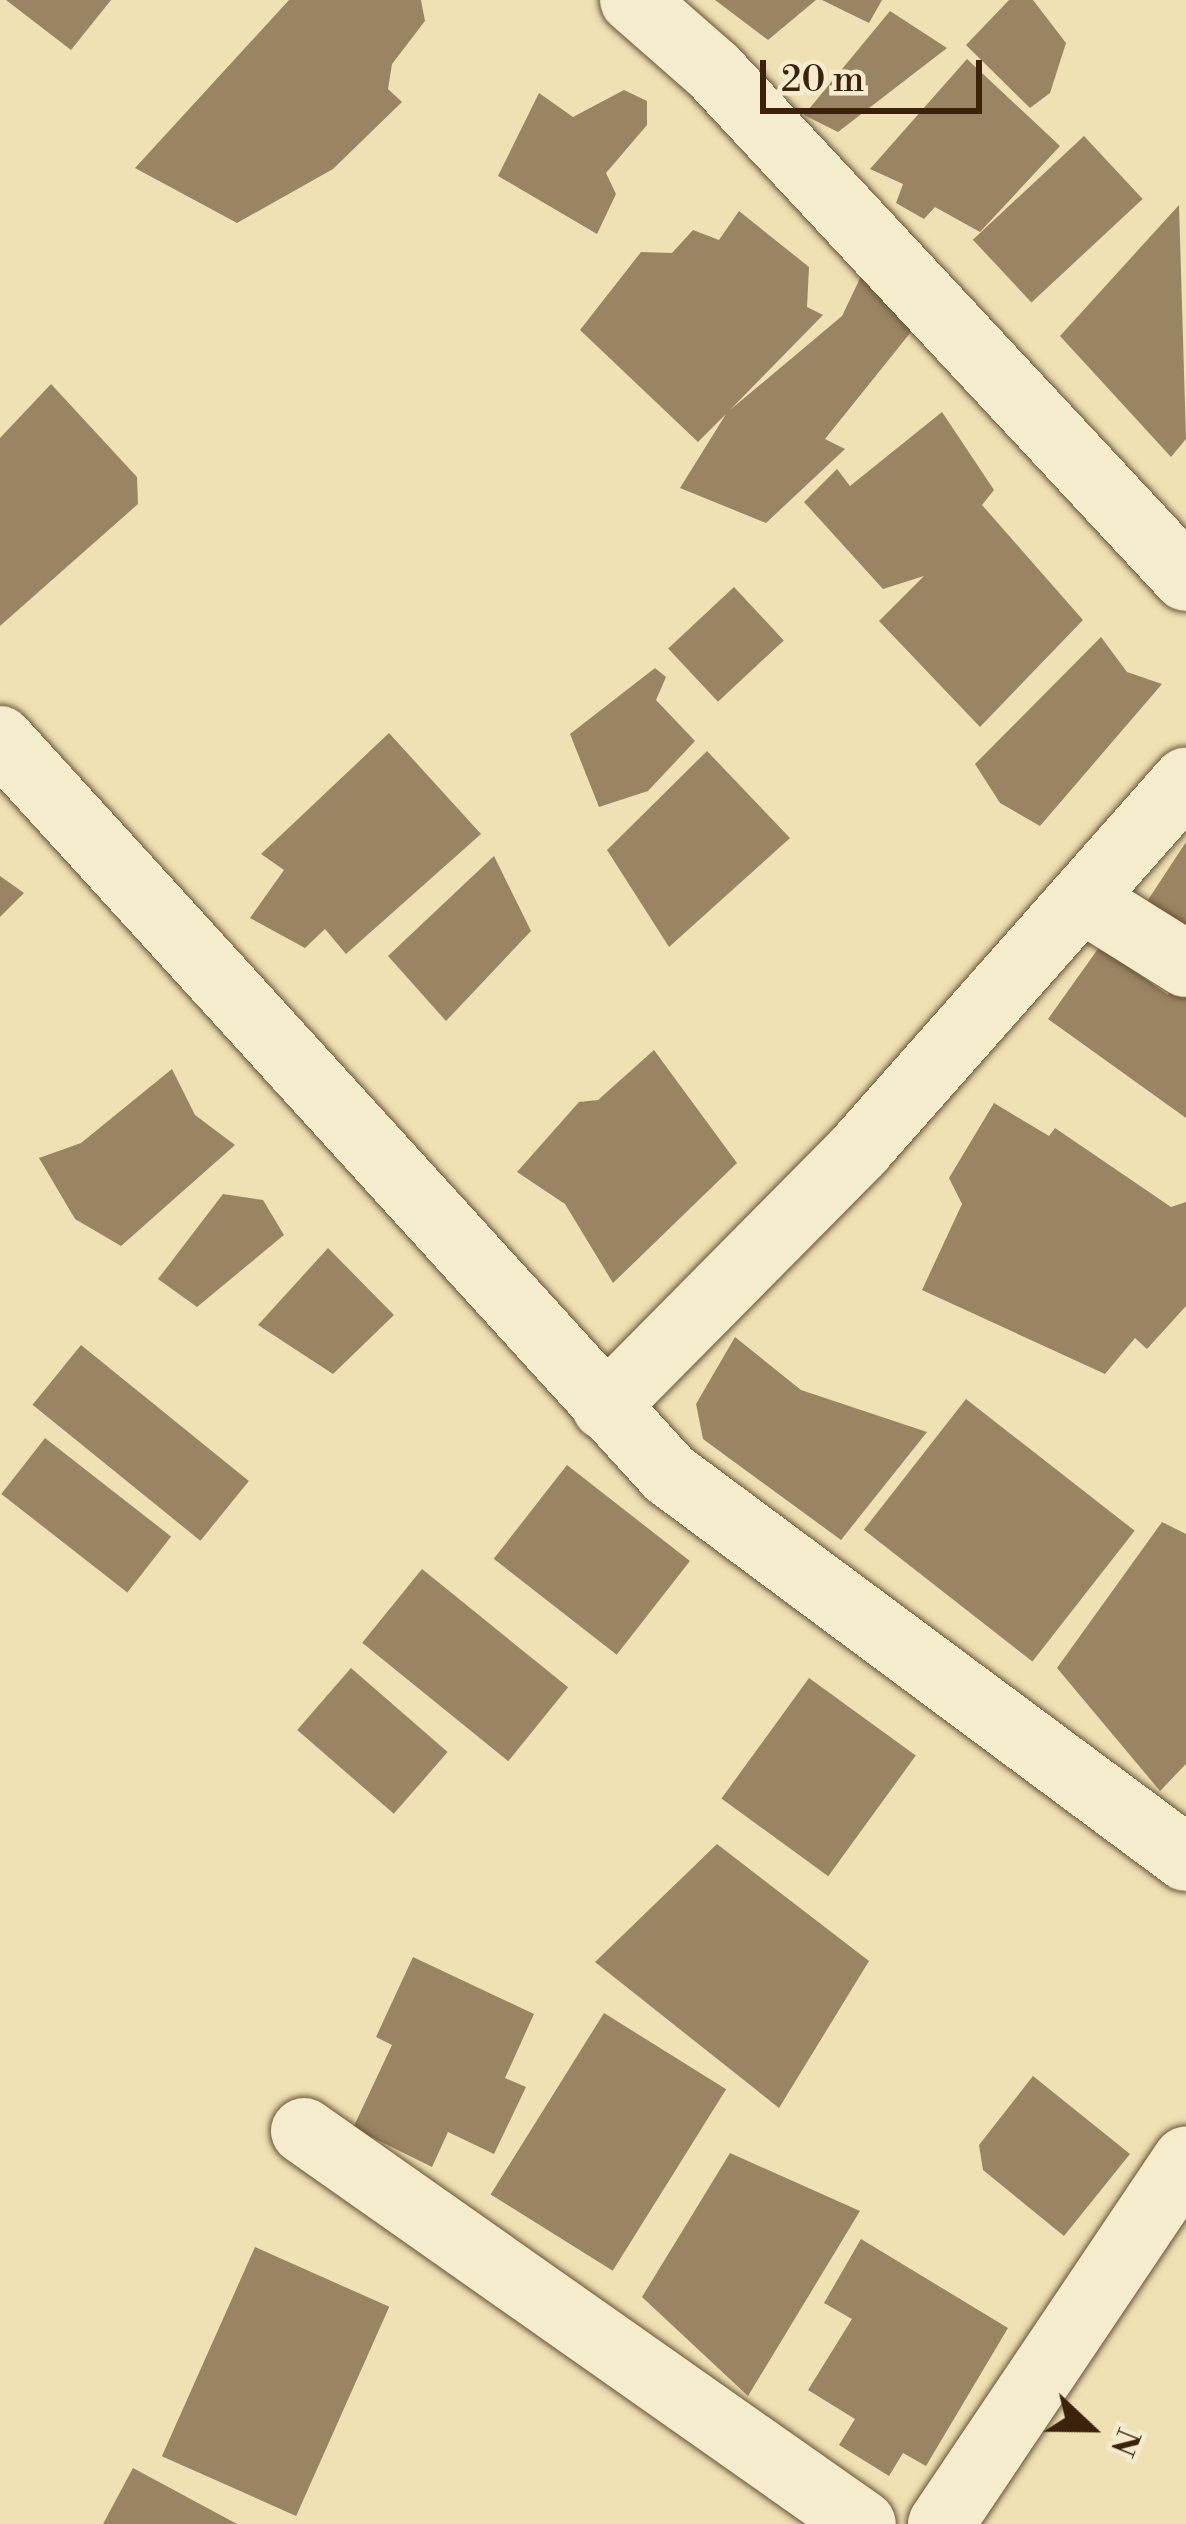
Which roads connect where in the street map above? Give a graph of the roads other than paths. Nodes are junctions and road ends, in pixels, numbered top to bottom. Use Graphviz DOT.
graph roads {
  1 [pos="633,0"];
  2 [pos="1186,578"];
  3 [pos="0,739"];
  4 [pos="1186,781"];
  5 [pos="1082,898"];
  6 [pos="1186,964"];
  7 [pos="605,1407"];
  8 [pos="1186,1858"];
  9 [pos="304,2131"];
  10 [pos="1186,2160"];
  11 [pos="863,2524"];
  12 [pos="940,2524"];
  1 -- 2 [label="street"];
  3 -- 7 [label="street"];
  4 -- 5 [label="street"];
  5 -- 6 [label="street"];
  5 -- 7 [label="street"];
  7 -- 8 [label="street"];
  9 -- 11 [label="street"];
  10 -- 12 [label="street"];
}
